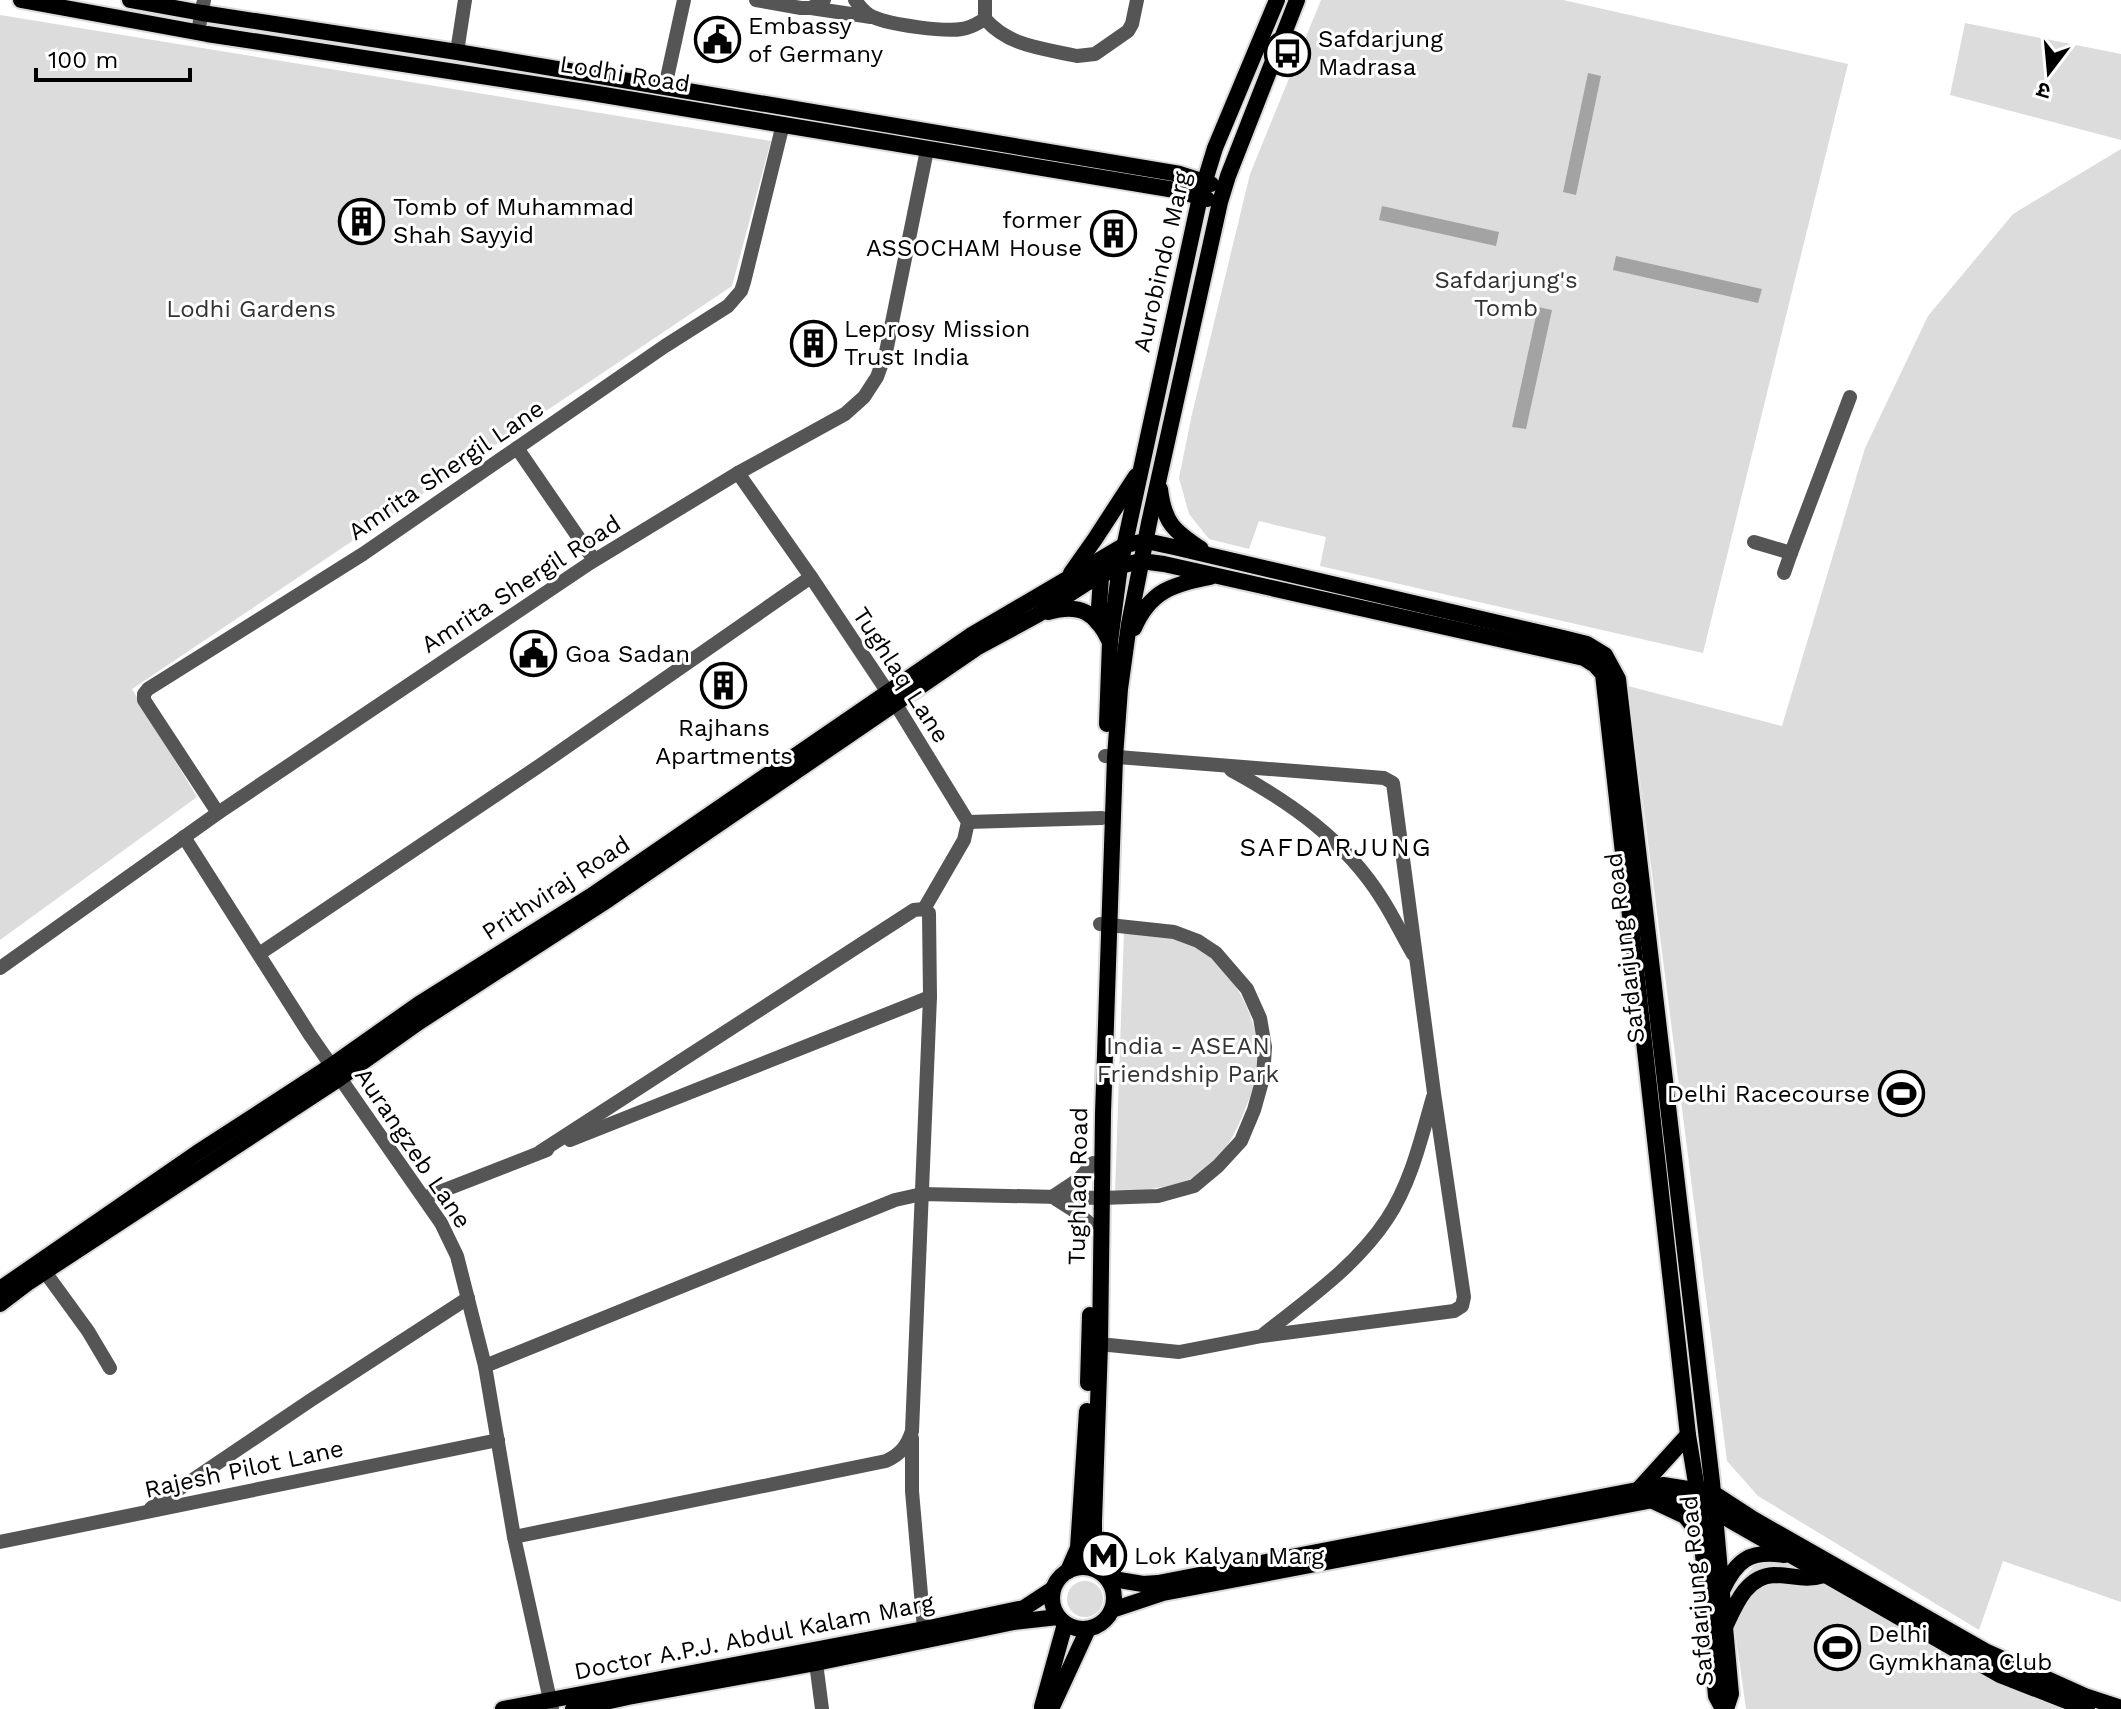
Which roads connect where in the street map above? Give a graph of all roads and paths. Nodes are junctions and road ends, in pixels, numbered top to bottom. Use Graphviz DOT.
graph roads {
  1 [pos="21,0"];
  2 [pos="130,0"];
  3 [pos="465,0"];
  4 [pos="684,0"];
  5 [pos="756,0"];
  6 [pos="855,0"];
  7 [pos="985,0"];
  8 [pos="1137,0"];
  9 [pos="1277,0"];
  10 [pos="1297,0"];
  11 [pos="817,4"];
  12 [pos="203,7"];
  13 [pos="871,17"];
  14 [pos="985,19"];
  15 [pos="198,32"];
  16 [pos="457,52"];
  17 [pos="665,87"];
  18 [pos="783,124"];
  19 [pos="927,150"];
  20 [pos="1202,189"];
  21 [pos="1222,195"];
  22 [pos="1850,397"];
  23 [pos="517,448"];
  24 [pos="1140,470"];
  25 [pos="738,473"];
  26 [pos="1159,480"];
  27 [pos="1146,541"];
  28 [pos="1754,542"];
  29 [pos="1125,545"];
  30 [pos="1791,553"];
  31 [pos="1210,555"];
  32 [pos="594,560"];
  33 [pos="1141,561"];
  34 [pos="1120,566"];
  35 [pos="1784,573"];
  36 [pos="1215,576"];
  37 [pos="811,577"];
  38 [pos="1067,577"];
  39 [pos="1101,577"];
  40 [pos="1314,580"];
  41 [pos="1310,597"];
  42 [pos="1037,615"];
  43 [pos="1098,623"];
  44 [pos="1118,644"];
  45 [pos="892,698"];
  46 [pos="1110,757"];
  47 [pos="1225,767"];
  48 [pos="218,813"];
  49 [pos="1102,818"];
  50 [pos="968,822"];
  51 [pos="184,837"];
  52 [pos="924,909"];
  53 [pos="1104,924"];
  54 [pos="259,954"];
  55 [pos="1417,961"];
  56 [pos="0,968"];
  57 [pos="930,997"];
  58 [pos="336,1072"];
  59 [pos="1434,1093"];
  60 [pos="540,1152"];
  61 [pos="1093,1163"];
  62 [pos="922,1194"];
  63 [pos="1052,1197"];
  64 [pos="424,1198"];
  65 [pos="1098,1198"];
  66 [pos="1092,1226"];
  67 [pos="45,1272"];
  68 [pos="0,1289"];
  69 [pos="468,1298"];
  70 [pos="0,1304"];
  71 [pos="1262,1336"];
  72 [pos="1095,1344"];
  73 [pos="485,1366"];
  74 [pos="110,1368"];
  75 [pos="912,1431"];
  76 [pos="1688,1435"];
  77 [pos="498,1440"];
  78 [pos="1709,1455"];
  79 [pos="1645,1495"];
  80 [pos="1705,1498"];
  81 [pos="1615,1501"];
  82 [pos="144,1512"];
  83 [pos="1753,1519"];
  84 [pos="1702,1536"];
  85 [pos="514,1537"];
  86 [pos="0,1542"];
  87 [pos="1794,1557"];
  88 [pos="1068,1571"];
  89 [pos="1104,1575"];
  90 [pos="1824,1575"];
  91 [pos="1053,1589"];
  92 [pos="1721,1593"];
  93 [pos="1112,1610"];
  94 [pos="1014,1616"];
  95 [pos="1062,1621"];
  96 [pos="1725,1627"];
  97 [pos="924,1629"];
  98 [pos="1088,1629"];
  99 [pos="816,1663"];
  100 [pos="551,1705"];
  101 [pos="2121,1708"];
  102 [pos="503,1709"];
  103 [pos="573,1709"];
  104 [pos="822,1709"];
  105 [pos="1041,1709"];
  106 [pos="1051,1709"];
  107 [pos="1724,1709"];
  108 [pos="2087,1709"];
  1 -- 15 [label="main road, Lodhi Road"];
  2 -- 12 [label="main road, Lodhi Road"];
  3 -- 16 [label="street"];
  4 -- 17 [label="street"];
  5 -- 11 [label="street"];
  6 -- 13 [label="street"];
  7 -- 14 [label="street"];
  8 -- 14 [label="street"];
  9 -- 20 [label="main road, Aurobindo Marg"];
  10 -- 21 [label="main road, Aurobindo Marg"];
  11 -- 13 [label="street"];
  12 -- 15 [label="street"];
  12 -- 16 [label="main road, Lodhi Road"];
  13 -- 14 [label="street"];
  15 -- 18 [label="main road, Lodhi Road"];
  16 -- 17 [label="main road, Lodhi Road"];
  17 -- 20 [label="main road, Lodhi Road"];
  18 -- 19 [label="main road, Lodhi Road"];
  18 -- 23 [label="street, Amrita Shergil Lane"];
  19 -- 20 [label="main road, Lodhi Road"];
  19 -- 25 [label="street, Amrita Shergil Road"];
  20 -- 21 [label="main road, Lodhi Road"];
  20 -- 24 [label="main road, Aurobindo Marg"];
  21 -- 26 [label="main road, Aurobindo Marg"];
  22 -- 30 [label="street"];
  23 -- 32 [label="street"];
  23 -- 48 [label="street, Amrita Shergil Lane"];
  24 -- 29 [label="main road, Aurobindo Marg"];
  24 -- 38 [label="main road"];
  25 -- 32 [label="street, Amrita Shergil Road"];
  25 -- 37 [label="street, Tughlaq Lane"];
  26 -- 27 [label="main road, Aurobindo Marg"];
  26 -- 31 [label="main road"];
  27 -- 29 [label="main road, Prithviraj Road"];
  27 -- 31 [label="main road, Safdarjung Road"];
  27 -- 33 [label="main road, Aurobindo Marg"];
  28 -- 30 [label="street"];
  29 -- 34 [label="main road, Aurobindo Marg"];
  29 -- 38 [label="main road, Prithviraj Road"];
  30 -- 35 [label="street"];
  31 -- 40 [label="main road, Safdarjung Road"];
  32 -- 48 [label="street, Amrita Shergil Road"];
  33 -- 34 [label="main road, Prithviraj Road"];
  33 -- 36 [label="main road, Safdarjung Road"];
  33 -- 44 [label="main road, Tughlaq Road"];
  34 -- 39 [label="main road, Prithviraj Road"];
  34 -- 44 [label="main road, Tughlaq Road"];
  36 -- 41 [label="main road, Safdarjung Road"];
  36 -- 44 [label="main road"];
  37 -- 45 [label="street, Tughlaq Lane"];
  37 -- 54 [label="street"];
  38 -- 45 [label="main road, Prithviraj Road"];
  39 -- 42 [label="main road, Prithviraj Road"];
  39 -- 43 [label="main road"];
  40 -- 41 [label="main road"];
  40 -- 78 [label="main road, Safdarjung Road"];
  41 -- 76 [label="main road, Safdarjung Road"];
  42 -- 43 [label="main road"];
  42 -- 45 [label="main road, Prithviraj Road"];
  43 -- 44 [label="main road"];
  44 -- 46 [label="main road, Tughlaq Road"];
  45 -- 50 [label="street, Tughlaq Lane"];
  45 -- 58 [label="main road, Prithviraj Road"];
  46 -- 47 [label="street"];
  46 -- 49 [label="main road, Tughlaq Road"];
  46 -- 53 [label="main road, Tughlaq Road"];
  47 -- 55 [label="street"];
  47 -- 55 [label="street"];
  48 -- 51 [label="street, Amrita Shergil Road"];
  49 -- 50 [label="street"];
  49 -- 53 [label="main road, Tughlaq Road"];
  50 -- 52 [label="street"];
  51 -- 54 [label="street, Aurangzeb Lane"];
  51 -- 56 [label="street, Amrita Shergil Road"];
  52 -- 57 [label="street"];
  52 -- 60 [label="street"];
  53 -- 61 [label="main road, Tughlaq Road"];
  53 -- 65 [label="main road, Tughlaq Road"];
  53 -- 65 [label="street"];
  54 -- 58 [label="street, Aurangzeb Lane"];
  55 -- 59 [label="street"];
  57 -- 60 [label="street"];
  57 -- 62 [label="street"];
  58 -- 64 [label="street, Aurangzeb Lane"];
  58 -- 67 [label="main road, Prithviraj Road"];
  58 -- 68 [label="main road, Prithviraj Road"];
  59 -- 71 [label="street"];
  59 -- 71 [label="street"];
  60 -- 64 [label="street"];
  61 -- 63 [label="street"];
  61 -- 65 [label="main road, Tughlaq Road"];
  62 -- 63 [label="street"];
  62 -- 73 [label="street"];
  62 -- 75 [label="street"];
  63 -- 65 [label="street"];
  63 -- 66 [label="street"];
  64 -- 69 [label="street, Aurangzeb Lane"];
  65 -- 66 [label="main road, Tughlaq Road"];
  65 -- 72 [label="main road, Tughlaq Road"];
  66 -- 72 [label="main road, Tughlaq Road"];
  67 -- 70 [label="main road, Prithviraj Road"];
  67 -- 74 [label="street"];
  69 -- 73 [label="street, Aurangzeb Lane"];
  69 -- 82 [label="street"];
  71 -- 72 [label="street"];
  72 -- 88 [label="main road, Tughlaq Road"];
  72 -- 89 [label="main road, Tughlaq Road"];
  73 -- 77 [label="street, Aurangzeb Lane"];
  75 -- 85 [label="street"];
  75 -- 97 [label="street"];
  76 -- 79 [label="main road"];
  76 -- 80 [label="main road, Safdarjung Road"];
  77 -- 82 [label="street, Rajesh Pilot Lane"];
  77 -- 85 [label="street, Aurangzeb Lane"];
  78 -- 80 [label="main road, Safdarjung Road"];
  78 -- 83 [label="main road"];
  79 -- 80 [label="main road"];
  79 -- 81 [label="main road"];
  79 -- 84 [label="main road"];
  80 -- 83 [label="main road"];
  80 -- 84 [label="main road, Safdarjung Road"];
  80 -- 87 [label="main road"];
  80 -- 92 [label="main road, Safdarjung Road"];
  81 -- 89 [label="main road"];
  81 -- 93 [label="main road"];
  82 -- 86 [label="street, Rajesh Pilot Lane"];
  83 -- 101 [label="main road"];
  84 -- 107 [label="main road, Safdarjung Road"];
  85 -- 100 [label="street, Aurangzeb Lane"];
  87 -- 90 [label="main road"];
  87 -- 92 [label="main road"];
  88 -- 89 [label="main road"];
  88 -- 91 [label="main road"];
  89 -- 93 [label="main road"];
  90 -- 96 [label="main road"];
  90 -- 108 [label="main road"];
  91 -- 94 [label="main road"];
  91 -- 95 [label="main road"];
  92 -- 96 [label="main road, Safdarjung Road"];
  93 -- 98 [label="main road"];
  94 -- 95 [label="main road"];
  94 -- 97 [label="main road, Doctor A.P.J. Abdul Kalam Marg"];
  94 -- 99 [label="main road, Doctor A.P.J. Abdul Kalam Marg"];
  95 -- 98 [label="main road"];
  95 -- 105 [label="main road"];
  96 -- 107 [label="main road, Safdarjung Road"];
  97 -- 100 [label="main road, Doctor A.P.J. Abdul Kalam Marg"];
  98 -- 106 [label="main road"];
  99 -- 103 [label="main road, Doctor A.P.J. Abdul Kalam Marg"];
  99 -- 104 [label="street"];
  100 -- 102 [label="main road, Doctor A.P.J. Abdul Kalam Marg"];
}
